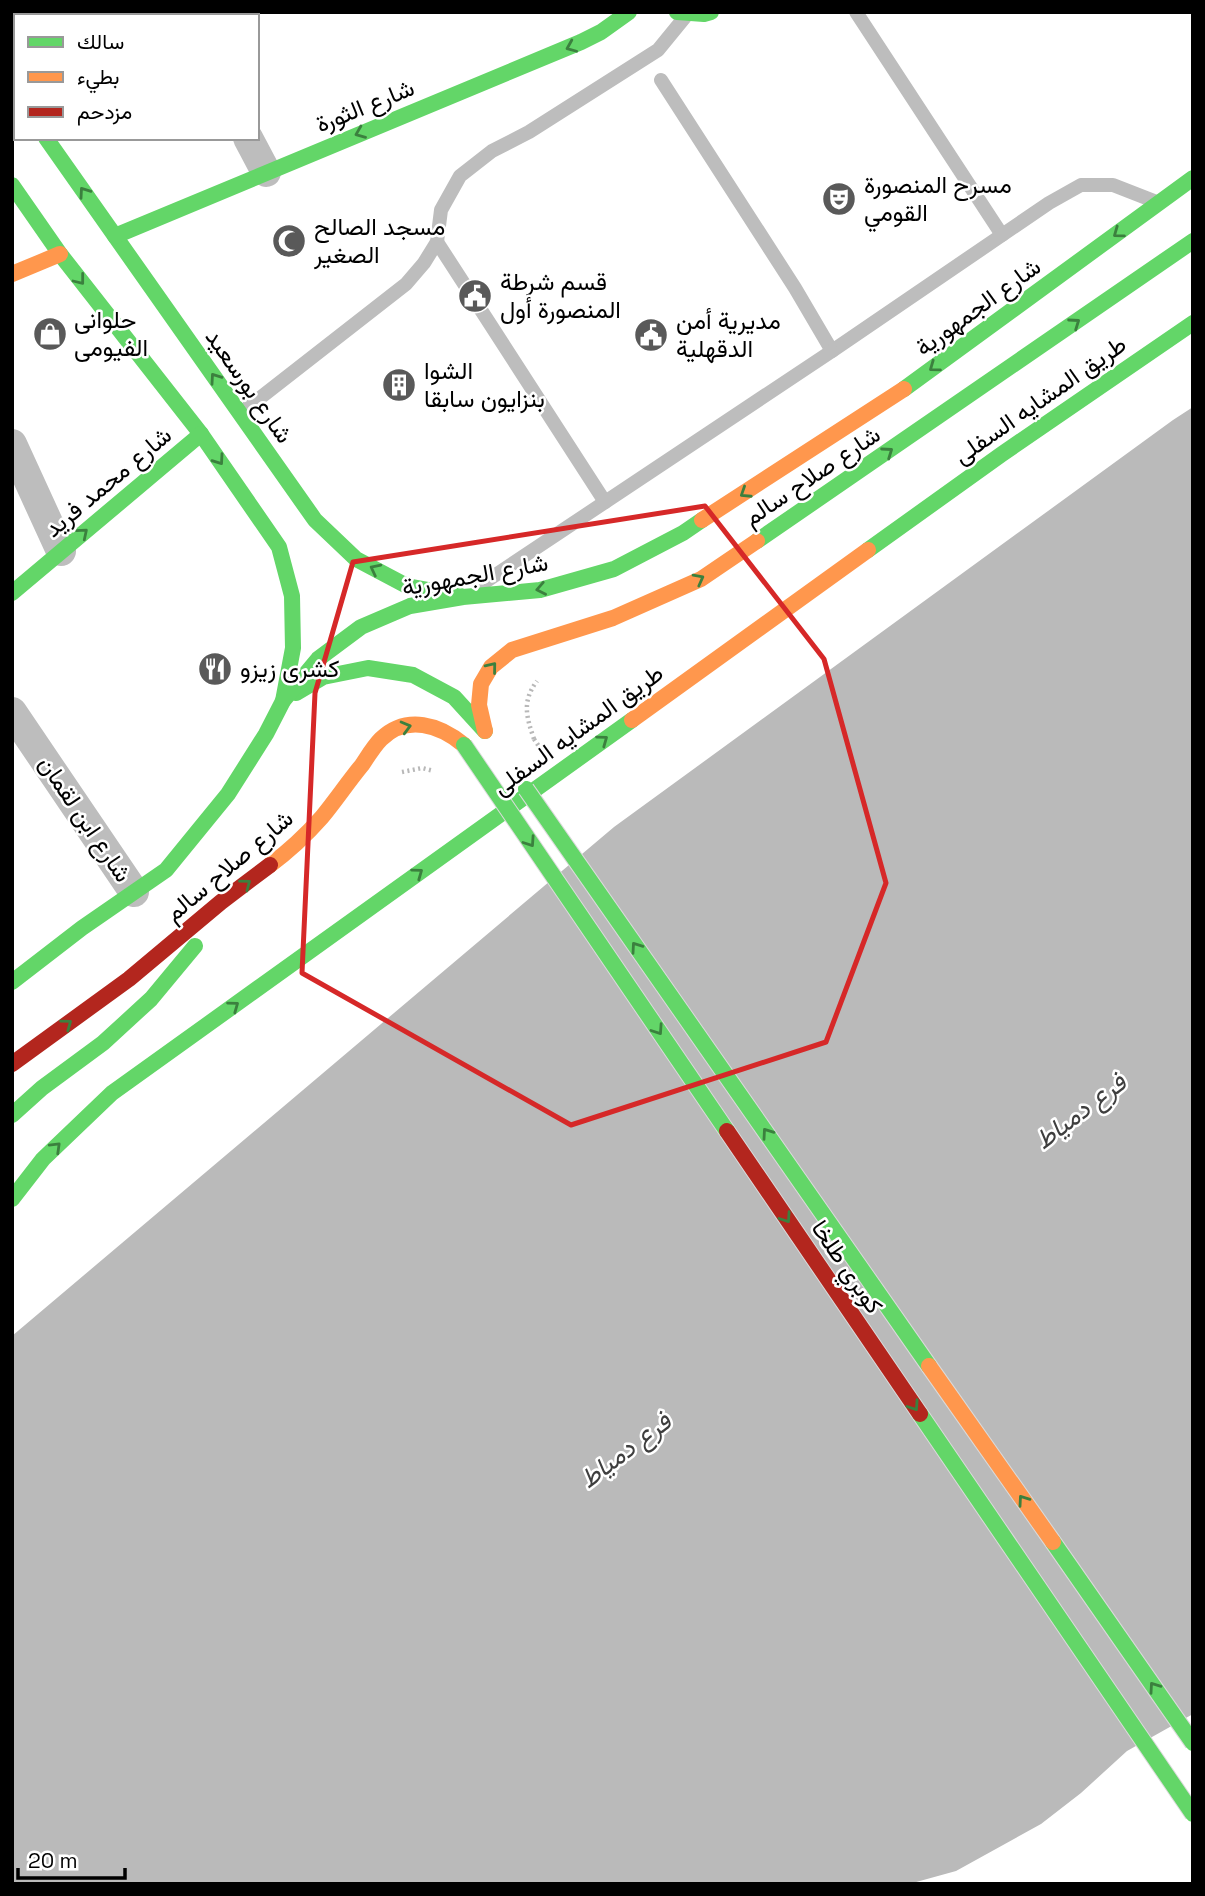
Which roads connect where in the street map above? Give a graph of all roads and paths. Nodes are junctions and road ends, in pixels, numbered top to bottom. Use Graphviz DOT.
graph roads {
  1 [pos="629,12"];
  2 [pos="677,12"];
  3 [pos="711,12"];
  4 [pos="856,12"];
  5 [pos="688,13"];
  6 [pos="661,80"];
  7 [pos="47,140"];
  8 [pos="249,140"];
  9 [pos="265,172"];
  10 [pos="1193,178"];
  11 [pos="12,185"];
  12 [pos="1159,203"];
  13 [pos="1002,235"];
  14 [pos="115,236"];
  15 [pos="1193,241"];
  16 [pos="438,242"];
  17 [pos="60,254"];
  18 [pos="12,274"];
  19 [pos="1193,323"];
  20 [pos="832,351"];
  21 [pos="240,413"];
  22 [pos="201,433"];
  23 [pos="12,444"];
  24 [pos="605,502"];
  25 [pos="315,520"];
  26 [pos="279,547"];
  27 [pos="61,551"];
  28 [pos="12,593"];
  29 [pos="463,597"];
  30 [pos="283,701"];
  31 [pos="12,712"];
  32 [pos="464,745"];
  33 [pos="517,776"];
  34 [pos="134,892"];
  35 [pos="221,902"];
  36 [pos="12,982"];
  37 [pos="12,1064"];
  38 [pos="12,1115"];
  39 [pos="12,1199"];
  40 [pos="1193,1743"];
  41 [pos="1193,1814"];
  1 -- 9 [label="main road, شارع الثورة, one-way"];
  2 -- 5 [label="main road"];
  3 -- 5 [label="main road"];
  4 -- 13 [label="lane"];
  5 -- 16 [label="lane"];
  6 -- 20 [label="lane"];
  14 -- 7 [label="main road, شارع بورسعيد, one-way"];
  8 -- 9 [label="street"];
  9 -- 14 [label="main road, شارع الثورة"];
  10 -- 12 [label="main road, شارع الجمهورية"];
  11 -- 17 [label="main road"];
  12 -- 13 [label="lane"];
  12 -- 29 [label="main road, شارع الجمهورية, one-way"];
  13 -- 20 [label="lane"];
  21 -- 14 [label="main road, شارع بورسعيد, one-way"];
  30 -- 15 [label="main road, شارع صلاح سالم, one-way"];
  16 -- 21 [label="lane"];
  16 -- 24 [label="lane"];
  17 -- 18 [label="main road"];
  17 -- 22 [label="main road, one-way"];
  39 -- 19 [label="main road, طريق المشايه السفلى, one-way"];
  20 -- 24 [label="lane"];
  21 -- 25 [label="main road, شارع بورسعيد"];
  22 -- 26 [label="main road, one-way"];
  27 -- 22 [label="main road, شارع محمد فريد, one-way"];
  23 -- 27 [label="street"];
  24 -- 29 [label="lane"];
  25 -- 26 [label="main road"];
  29 -- 25 [label="main road, شارع بورسعيد, one-way"];
  26 -- 30 [label="main road"];
  27 -- 28 [label="main road, شارع محمد فريد"];
  29 -- 30 [label="main road, شارع الجمهورية"];
  30 -- 34 [label="main road, شارع الجمهورية"];
  31 -- 34 [label="street, شارع ابن لقمان"];
  35 -- 32 [label="main road, شارع صلاح سالم, one-way"];
  32 -- 41 [label="main road, كوبري طلخا, one-way, bridge"];
  40 -- 33 [label="main road, كوبري طلخا, one-way, bridge"];
  34 -- 36 [label="main road, شارع الجمهورية"];
  37 -- 35 [label="main road, شارع صلاح سالم, one-way"];
  35 -- 38 [label="main road"];
}
